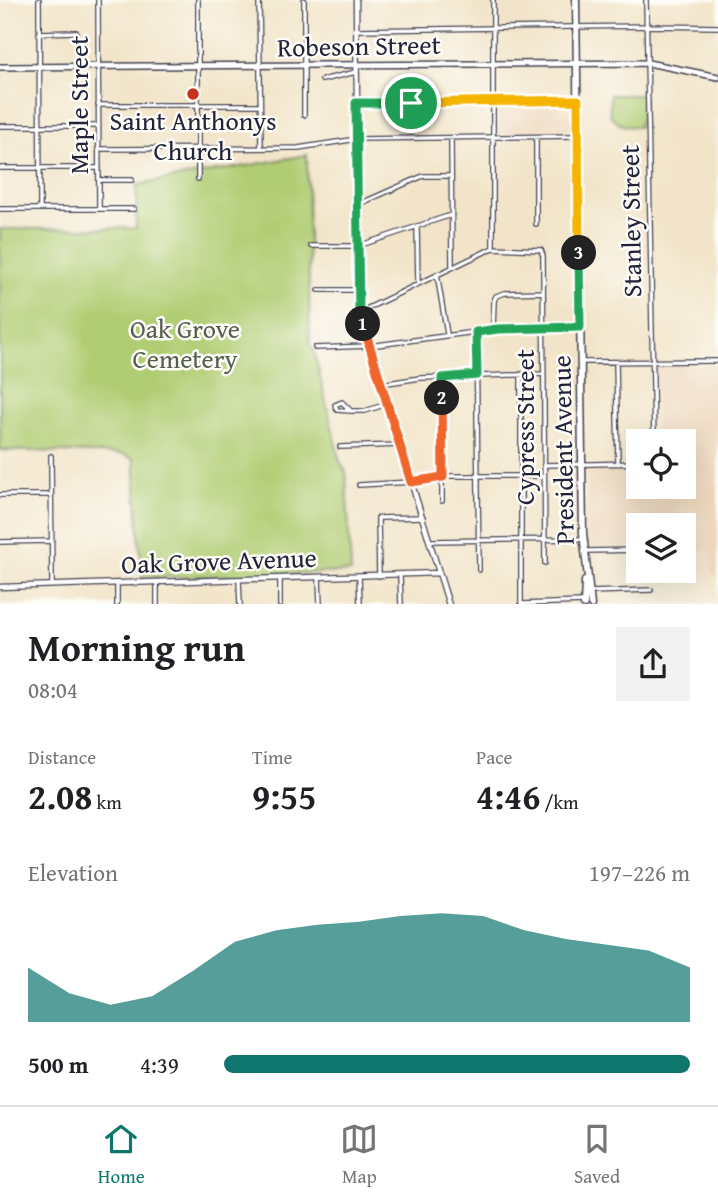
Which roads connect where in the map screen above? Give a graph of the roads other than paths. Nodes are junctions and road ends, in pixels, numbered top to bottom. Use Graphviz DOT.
graph roads {
  1 [pos="39,0"];
  2 [pos="98,0"];
  3 [pos="198,0"];
  4 [pos="259,0"];
  5 [pos="304,0"];
  6 [pos="356,0"];
  7 [pos="493,0"];
  8 [pos="576,0"];
  9 [pos="646,0"];
  10 [pos="646,26"];
  11 [pos="718,27"];
  12 [pos="493,28"];
  13 [pos="576,28"];
  14 [pos="356,30"];
  15 [pos="76,32"];
  16 [pos="39,33"];
  17 [pos="648,63"];
  18 [pos="494,64"];
  19 [pos="577,64"];
  20 [pos="305,66"];
  21 [pos="0,67"];
  22 [pos="99,67"];
  23 [pos="199,67"];
  24 [pos="260,67"];
  25 [pos="38,68"];
  26 [pos="356,69"];
  27 [pos="718,77"];
  28 [pos="322,80"];
  29 [pos="578,100"];
  30 [pos="494,102"];
  31 [pos="356,103"];
  32 [pos="98,105"];
  33 [pos="198,105"];
  34 [pos="260,105"];
  35 [pos="304,115"];
  36 [pos="0,126"];
  37 [pos="39,126"];
  38 [pos="98,126"];
  39 [pos="578,136"];
  40 [pos="536,137"];
  41 [pos="451,138"];
  42 [pos="493,138"];
  43 [pos="357,139"];
  44 [pos="98,149"];
  45 [pos="199,149"];
  46 [pos="261,149"];
  47 [pos="0,168"];
  48 [pos="40,168"];
  49 [pos="99,168"];
  50 [pos="450,176"];
  51 [pos="198,179"];
  52 [pos="99,180"];
  53 [pos="132,180"];
  54 [pos="357,205"];
  55 [pos="0,209"];
  56 [pos="40,209"];
  57 [pos="99,209"];
  58 [pos="134,209"];
  59 [pos="451,215"];
  60 [pos="536,224"];
  61 [pos="417,226"];
  62 [pos="311,246"];
  63 [pos="358,246"];
  64 [pos="493,248"];
  65 [pos="452,268"];
  66 [pos="438,274"];
  67 [pos="418,284"];
  68 [pos="319,290"];
  69 [pos="359,290"];
  70 [pos="543,292"];
  71 [pos="359,312"];
  72 [pos="580,327"];
  73 [pos="543,328"];
  74 [pos="493,329"];
  75 [pos="476,332"];
  76 [pos="447,335"];
  77 [pos="369,346"];
  78 [pos="315,348"];
  79 [pos="652,361"];
  80 [pos="718,361"];
  81 [pos="581,362"];
  82 [pos="616,362"];
  83 [pos="521,374"];
  84 [pos="544,374"];
  85 [pos="477,375"];
  86 [pos="442,378"];
  87 [pos="381,384"];
  88 [pos="387,404"];
  89 [pos="351,411"];
  90 [pos="654,429"];
  91 [pos="400,445"];
  92 [pos="340,447"];
  93 [pos="51,456"];
  94 [pos="582,463"];
  95 [pos="618,464"];
  96 [pos="626,464"];
  97 [pos="544,465"];
  98 [pos="478,476"];
  99 [pos="544,476"];
  100 [pos="443,477"];
  101 [pos="521,477"];
  102 [pos="411,482"];
  103 [pos="359,485"];
  104 [pos="0,495"];
  105 [pos="51,495"];
  106 [pos="442,501"];
  107 [pos="423,517"];
  108 [pos="583,539"];
  109 [pos="478,540"];
  110 [pos="521,540"];
  111 [pos="545,540"];
  112 [pos="51,541"];
  113 [pos="430,541"];
  114 [pos="0,542"];
  115 [pos="626,550"];
  116 [pos="584,551"];
  117 [pos="545,563"];
  118 [pos="586,569"];
  119 [pos="479,570"];
  120 [pos="439,573"];
  121 [pos="400,575"];
  122 [pos="359,576"];
  123 [pos="379,576"];
  124 [pos="319,578"];
  125 [pos="280,579"];
  126 [pos="239,580"];
  127 [pos="157,582"];
  128 [pos="117,583"];
  129 [pos="52,586"];
  130 [pos="0,587"];
  131 [pos="651,590"];
  132 [pos="589,592"];
  133 [pos="117,604"];
  134 [pos="157,604"];
  135 [pos="240,604"];
  136 [pos="280,604"];
  137 [pos="320,604"];
  138 [pos="360,604"];
  139 [pos="401,604"];
  140 [pos="449,604"];
  141 [pos="520,604"];
  142 [pos="586,604"];
  1 -- 16 [label="street"];
  2 -- 22 [label="street, Maple Street"];
  3 -- 23 [label="street"];
  4 -- 24 [label="street"];
  5 -- 20 [label="street"];
  6 -- 14 [label="street"];
  7 -- 12 [label="street"];
  8 -- 13 [label="main road, President Avenue"];
  9 -- 10 [label="street, Stanley Street"];
  10 -- 11 [label="street"];
  10 -- 13 [label="street"];
  10 -- 17 [label="street, Stanley Street"];
  12 -- 13 [label="street"];
  12 -- 14 [label="street"];
  12 -- 18 [label="street"];
  13 -- 19 [label="main road, President Avenue"];
  14 -- 26 [label="street"];
  15 -- 16 [label="street"];
  16 -- 25 [label="street"];
  17 -- 19 [label="main road, Robeson Street"];
  17 -- 27 [label="main road, Robeson Street"];
  17 -- 79 [label="street, Stanley Street"];
  18 -- 19 [label="main road, Robeson Street"];
  18 -- 26 [label="main road, Robeson Street"];
  18 -- 30 [label="street"];
  19 -- 29 [label="main road, President Avenue"];
  20 -- 24 [label="main road, Robeson Street"];
  20 -- 26 [label="main road, Robeson Street"];
  20 -- 35 [label="street"];
  21 -- 25 [label="main road, Robeson Street"];
  22 -- 23 [label="main road, Robeson Street"];
  22 -- 25 [label="main road, Robeson Street"];
  22 -- 32 [label="street, Maple Street"];
  23 -- 24 [label="main road, Robeson Street"];
  23 -- 33 [label="street"];
  24 -- 34 [label="street"];
  25 -- 37 [label="street"];
  26 -- 28 [label="street"];
  26 -- 31 [label="street"];
  29 -- 30 [label="street"];
  29 -- 39 [label="main road, President Avenue"];
  30 -- 31 [label="street"];
  30 -- 42 [label="street"];
  31 -- 43 [label="street"];
  32 -- 33 [label="street"];
  32 -- 38 [label="street, Maple Street"];
  33 -- 34 [label="street"];
  33 -- 45 [label="street"];
  34 -- 46 [label="street"];
  36 -- 37 [label="street"];
  37 -- 38 [label="street"];
  37 -- 48 [label="street"];
  38 -- 44 [label="street, Maple Street"];
  39 -- 40 [label="street"];
  39 -- 72 [label="main road, President Avenue"];
  40 -- 42 [label="street"];
  40 -- 60 [label="street"];
  41 -- 42 [label="street"];
  41 -- 43 [label="street"];
  41 -- 50 [label="street"];
  42 -- 64 [label="street"];
  43 -- 46 [label="street"];
  43 -- 54 [label="street"];
  44 -- 45 [label="street"];
  44 -- 49 [label="street, Maple Street"];
  45 -- 46 [label="street"];
  45 -- 51 [label="street"];
  47 -- 48 [label="street"];
  48 -- 49 [label="street"];
  48 -- 56 [label="street"];
  49 -- 52 [label="street, Maple Street"];
  50 -- 54 [label="street"];
  50 -- 59 [label="street"];
  52 -- 53 [label="street"];
  52 -- 57 [label="street, Maple Street"];
  54 -- 63 [label="street"];
  55 -- 56 [label="street"];
  56 -- 57 [label="street"];
  57 -- 58 [label="street"];
  59 -- 61 [label="street"];
  59 -- 65 [label="street"];
  61 -- 63 [label="street"];
  61 -- 67 [label="street"];
  62 -- 63 [label="street"];
  63 -- 69 [label="street"];
  64 -- 65 [label="street"];
  64 -- 70 [label="street, Cypress Street"];
  65 -- 66 [label="street"];
  66 -- 67 [label="street"];
  66 -- 76 [label="street"];
  67 -- 71 [label="street"];
  68 -- 69 [label="street"];
  69 -- 71 [label="street"];
  70 -- 73 [label="street, Cypress Street"];
  70 -- 74 [label="street"];
  71 -- 77 [label="street"];
  72 -- 73 [label="street"];
  72 -- 81 [label="main road, President Avenue"];
  73 -- 74 [label="street"];
  73 -- 84 [label="street, Cypress Street"];
  74 -- 75 [label="street"];
  75 -- 76 [label="street"];
  75 -- 85 [label="street"];
  76 -- 77 [label="street"];
  77 -- 78 [label="street"];
  77 -- 87 [label="street"];
  79 -- 80 [label="street"];
  79 -- 82 [label="street"];
  79 -- 90 [label="street, Stanley Street"];
  81 -- 82 [label="street"];
  81 -- 94 [label="main road, President Avenue"];
  82 -- 95 [label="street"];
  83 -- 84 [label="street"];
  83 -- 85 [label="street"];
  83 -- 101 [label="street"];
  84 -- 97 [label="street, Cypress Street"];
  85 -- 86 [label="street"];
  85 -- 98 [label="street"];
  86 -- 87 [label="street"];
  86 -- 100 [label="street"];
  87 -- 88 [label="street"];
  88 -- 89 [label="street"];
  88 -- 91 [label="street"];
  91 -- 92 [label="street"];
  91 -- 102 [label="street"];
  93 -- 105 [label="street"];
  94 -- 95 [label="street"];
  94 -- 97 [label="street"];
  94 -- 108 [label="main road, President Avenue"];
  95 -- 96 [label="street"];
  97 -- 99 [label="street, Cypress Street"];
  98 -- 100 [label="street"];
  98 -- 101 [label="street"];
  98 -- 109 [label="street"];
  99 -- 101 [label="street"];
  99 -- 111 [label="street, Cypress Street"];
  100 -- 102 [label="street"];
  100 -- 106 [label="street"];
  101 -- 110 [label="street"];
  102 -- 103 [label="street"];
  102 -- 107 [label="street"];
  104 -- 105 [label="street"];
  105 -- 112 [label="street"];
  107 -- 113 [label="street"];
  107 -- 123 [label="street"];
  108 -- 111 [label="street"];
  108 -- 116 [label="main road, President Avenue"];
  109 -- 110 [label="street"];
  109 -- 113 [label="street"];
  109 -- 119 [label="street"];
  110 -- 111 [label="street"];
  110 -- 141 [label="street"];
  111 -- 117 [label="street, Cypress Street"];
  112 -- 114 [label="street"];
  112 -- 129 [label="street"];
  113 -- 120 [label="street"];
  115 -- 116 [label="street"];
  116 -- 118 [label="main road, President Avenue"];
  118 -- 132 [label="main road, President Avenue"];
  118 -- 142 [label="main road"];
  120 -- 121 [label="street, Oak Grove Avenue"];
  120 -- 140 [label="street"];
  121 -- 123 [label="street, Oak Grove Avenue"];
  121 -- 139 [label="street"];
  122 -- 123 [label="street, Oak Grove Avenue"];
  122 -- 124 [label="street, Oak Grove Avenue"];
  122 -- 138 [label="street"];
  124 -- 125 [label="street, Oak Grove Avenue"];
  124 -- 137 [label="street"];
  125 -- 126 [label="street, Oak Grove Avenue"];
  125 -- 136 [label="street"];
  126 -- 127 [label="street, Oak Grove Avenue"];
  126 -- 135 [label="street"];
  127 -- 128 [label="street, Oak Grove Avenue"];
  127 -- 134 [label="street"];
  128 -- 129 [label="street, Oak Grove Avenue"];
  128 -- 133 [label="street"];
  129 -- 130 [label="street, Oak Grove Avenue"];
  131 -- 132 [label="street"];
  132 -- 142 [label="main road, President Avenue"];
  141 -- 142 [label="street"];
}
